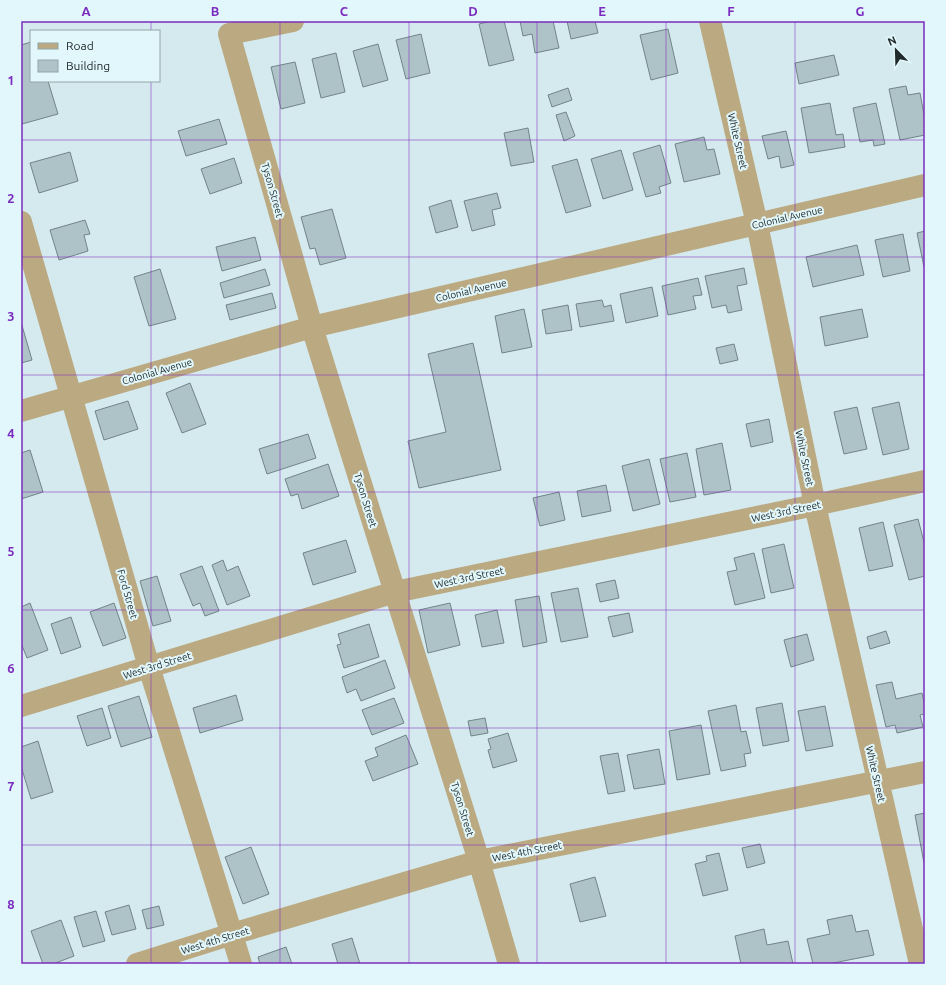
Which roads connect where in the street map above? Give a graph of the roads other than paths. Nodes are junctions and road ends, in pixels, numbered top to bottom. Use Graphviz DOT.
graph roads {
  1 [pos="293,21"];
  2 [pos="710,21"];
  3 [pos="925,185"];
  4 [pos="21,222"];
  5 [pos="757,224"];
  6 [pos="312,327"];
  7 [pos="70,396"];
  8 [pos="21,411"];
  9 [pos="925,481"];
  10 [pos="815,505"];
  11 [pos="395,592"];
  12 [pos="149,667"];
  13 [pos="21,706"];
  14 [pos="925,772"];
  15 [pos="878,781"];
  16 [pos="479,861"];
  17 [pos="232,934"];
  18 [pos="137,964"];
  19 [pos="241,964"];
  20 [pos="509,964"];
  21 [pos="920,964"];
  1 -- 6 [label="street, Tyson Street"];
  2 -- 5 [label="street, White Street"];
  3 -- 5 [label="street, Colonial Avenue"];
  4 -- 7 [label="street, Ford Street"];
  5 -- 6 [label="street, Colonial Avenue"];
  5 -- 10 [label="street, White Street"];
  6 -- 7 [label="street, Colonial Avenue"];
  6 -- 11 [label="street, Tyson Street"];
  7 -- 8 [label="street, Colonial Avenue"];
  7 -- 12 [label="street, Ford Street"];
  9 -- 10 [label="street, West 3rd Street"];
  10 -- 11 [label="street, West 3rd Street"];
  10 -- 15 [label="street, White Street"];
  11 -- 12 [label="street, West 3rd Street"];
  11 -- 16 [label="street, Tyson Street"];
  12 -- 13 [label="street, West 3rd Street"];
  12 -- 17 [label="street, Ford Street"];
  14 -- 15 [label="street, West 4th Street"];
  15 -- 16 [label="street, West 4th Street"];
  15 -- 21 [label="street, White Street"];
  16 -- 17 [label="street, West 4th Street"];
  16 -- 20 [label="street, Tyson Street"];
  17 -- 18 [label="street, West 4th Street"];
  17 -- 19 [label="street, Ford Street"];
}
